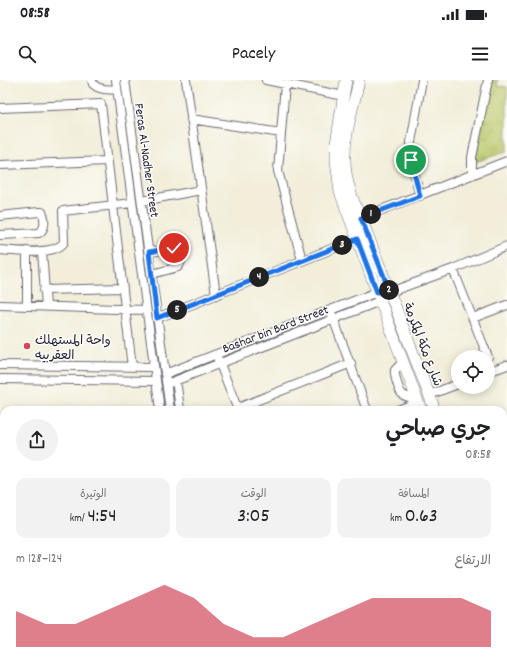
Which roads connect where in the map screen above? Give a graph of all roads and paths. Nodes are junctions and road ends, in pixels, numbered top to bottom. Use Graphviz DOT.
graph roads {
  1 [pos="92,80"];
  2 [pos="116,80"];
  3 [pos="125,80"];
  4 [pos="186,80"];
  5 [pos="266,80"];
  6 [pos="346,80"];
  7 [pos="359,80"];
  8 [pos="422,80"];
  9 [pos="488,80"];
  10 [pos="285,84"];
  11 [pos="117,89"];
  12 [pos="344,96"];
  13 [pos="0,108"];
  14 [pos="191,119"];
  15 [pos="281,133"];
  16 [pos="107,161"];
  17 [pos="507,161"];
  18 [pos="0,165"];
  19 [pos="472,175"];
  20 [pos="201,190"];
  21 [pos="420,196"];
  22 [pos="142,201"];
  23 [pos="132,203"];
  24 [pos="112,205"];
  25 [pos="0,216"];
  26 [pos="361,218"];
  27 [pos="0,235"];
  28 [pos="357,239"];
  29 [pos="507,246"];
  30 [pos="0,250"];
  31 [pos="27,251"];
  32 [pos="42,251"];
  33 [pos="149,252"];
  34 [pos="302,260"];
  35 [pos="453,269"];
  36 [pos="152,274"];
  37 [pos="123,288"];
  38 [pos="44,290"];
  39 [pos="390,292"];
  40 [pos="216,294"];
  41 [pos="378,297"];
  42 [pos="0,305"];
  43 [pos="27,306"];
  44 [pos="46,306"];
  45 [pos="507,306"];
  46 [pos="125,310"];
  47 [pos="146,310"];
  48 [pos="330,310"];
  49 [pos="157,318"];
  50 [pos="334,318"];
  51 [pos="473,318"];
  52 [pos="485,350"];
  53 [pos="218,358"];
  54 [pos="351,363"];
  55 [pos="0,364"];
  56 [pos="507,365"];
  57 [pos="132,367"];
  58 [pos="154,367"];
  59 [pos="495,369"];
  60 [pos="165,374"];
  61 [pos="0,379"];
  62 [pos="156,381"];
  63 [pos="167,384"];
  64 [pos="177,387"];
  65 [pos="451,387"];
  66 [pos="429,395"];
  67 [pos="418,404"];
  68 [pos="159,406"];
  69 [pos="170,406"];
  70 [pos="179,406"];
  71 [pos="237,406"];
  72 [pos="245,406"];
  73 [pos="366,406"];
  74 [pos="433,406"];
  1 -- 11 [label="street"];
  2 -- 11 [label="street, Feras Al-Nadher Street"];
  3 -- 22 [label="street, Feras Al-Nadher Street"];
  4 -- 14 [label="street"];
  5 -- 10 [label="street"];
  6 -- 12 [label="main road, شارع مكة المكرمة"];
  7 -- 26 [label="main road, شارع مكة المكرمة"];
  8 -- 21 [label="street"];
  9 -- 19 [label="street"];
  10 -- 12 [label="street"];
  10 -- 15 [label="street"];
  11 -- 23 [label="street, Feras Al-Nadher Street"];
  12 -- 28 [label="main road, شارع مكة المكرمة"];
  13 -- 16 [label="street"];
  14 -- 15 [label="street"];
  14 -- 20 [label="street"];
  15 -- 34 [label="street"];
  16 -- 18 [label="street"];
  16 -- 24 [label="street"];
  17 -- 19 [label="street"];
  19 -- 21 [label="street"];
  20 -- 22 [label="street"];
  20 -- 40 [label="street"];
  21 -- 26 [label="street"];
  22 -- 33 [label="street, Feras Al-Nadher Street"];
  23 -- 24 [label="street"];
  23 -- 47 [label="street, Feras Al-Nadher Street"];
  24 -- 32 [label="street"];
  24 -- 37 [label="street"];
  25 -- 27 [label="street"];
  26 -- 39 [label="main road, شارع مكة المكرمة"];
  28 -- 34 [label="street"];
  28 -- 41 [label="main road, شارع مكة المكرمة"];
  29 -- 35 [label="street, Bashar bin Bard Street"];
  30 -- 31 [label="street"];
  31 -- 32 [label="street"];
  31 -- 43 [label="street"];
  32 -- 38 [label="street"];
  33 -- 36 [label="street, Feras Al-Nadher Street"];
  33 -- 36 [label="street"];
  34 -- 40 [label="street"];
  35 -- 39 [label="street, Bashar bin Bard Street"];
  35 -- 51 [label="street"];
  36 -- 49 [label="street, Feras Al-Nadher Street"];
  37 -- 38 [label="street"];
  37 -- 46 [label="street"];
  38 -- 44 [label="street"];
  39 -- 41 [label="street, Bashar bin Bard Street"];
  39 -- 66 [label="main road, شارع مكة المكرمة"];
  40 -- 49 [label="street"];
  41 -- 48 [label="street, Bashar bin Bard Street"];
  41 -- 50 [label="street, Bashar bin Bard Street"];
  41 -- 67 [label="main road, شارع مكة المكرمة"];
  42 -- 43 [label="street"];
  43 -- 44 [label="street"];
  44 -- 46 [label="street"];
  45 -- 51 [label="street"];
  46 -- 47 [label="street"];
  46 -- 57 [label="street"];
  47 -- 58 [label="street, Feras Al-Nadher Street"];
  48 -- 50 [label="street"];
  48 -- 53 [label="street, Bashar bin Bard Street"];
  49 -- 60 [label="street, Feras Al-Nadher Street"];
  50 -- 53 [label="street, Bashar bin Bard Street"];
  50 -- 54 [label="street"];
  51 -- 52 [label="street"];
  53 -- 60 [label="street, Bashar bin Bard Street"];
  53 -- 63 [label="street, Bashar bin Bard Street"];
  53 -- 71 [label="street"];
  54 -- 72 [label="street"];
  54 -- 73 [label="street"];
  55 -- 57 [label="street"];
  56 -- 59 [label="street"];
  57 -- 58 [label="street"];
  58 -- 62 [label="street, Feras Al-Nadher Street"];
  60 -- 63 [label="street, Feras Al-Nadher Street"];
  61 -- 62 [label="street"];
  62 -- 68 [label="street, Feras Al-Nadher Street"];
  63 -- 69 [label="street, Feras Al-Nadher Street"];
  64 -- 70 [label="street"];
  65 -- 66 [label="street"];
  66 -- 74 [label="main road, شارع مكة المكرمة"];
}
